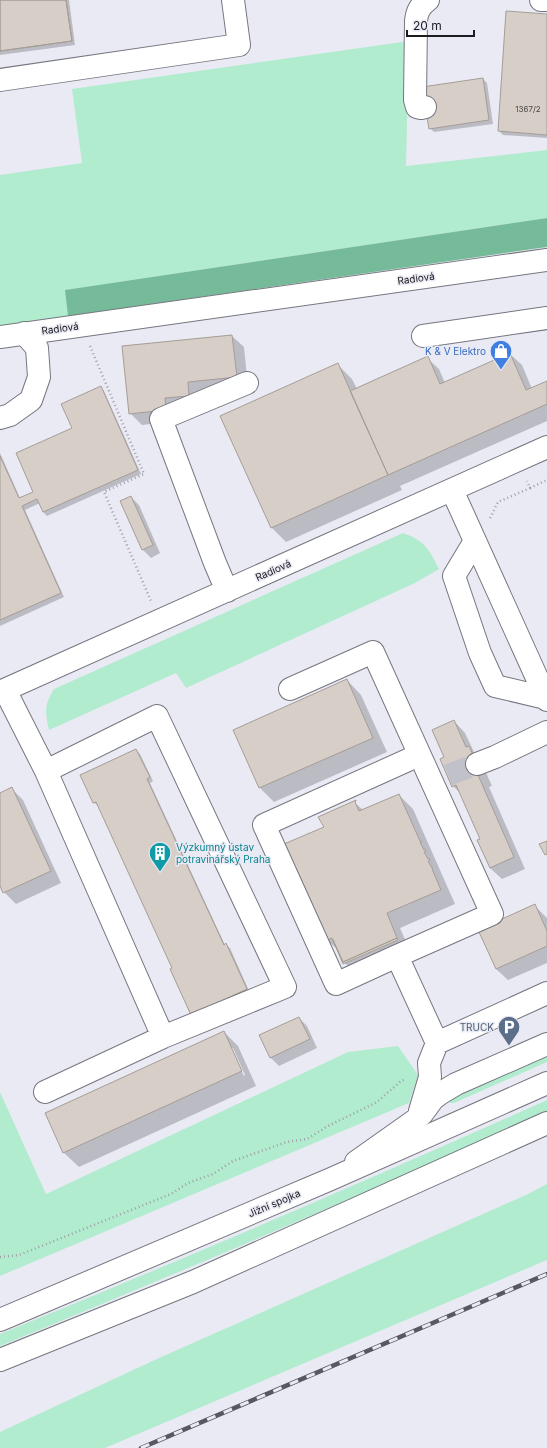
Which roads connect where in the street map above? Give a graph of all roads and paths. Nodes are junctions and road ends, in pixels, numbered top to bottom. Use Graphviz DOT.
graph roads {
  1 [pos="233,0"];
  2 [pos="428,0"];
  3 [pos="541,0"];
  4 [pos="547,0"];
  5 [pos="0,80"];
  6 [pos="425,107"];
  7 [pos="547,260"];
  8 [pos="547,318"];
  9 [pos="24,333"];
  10 [pos="423,336"];
  11 [pos="0,337"];
  12 [pos="87,340"];
  13 [pos="247,383"];
  14 [pos="0,418"];
  15 [pos="547,447"];
  16 [pos="547,480"];
  17 [pos="530,488"];
  18 [pos="452,490"];
  19 [pos="475,541"];
  20 [pos="227,591"];
  21 [pos="151,602"];
  22 [pos="290,689"];
  23 [pos="2,691"];
  24 [pos="546,699"];
  25 [pos="547,732"];
  26 [pos="419,755"];
  27 [pos="477,764"];
  28 [pos="46,772"];
  29 [pos="397,956"];
  30 [pos="547,993"];
  31 [pos="163,1037"];
  32 [pos="436,1043"];
  33 [pos="547,1044"];
  34 [pos="430,1073"];
  35 [pos="547,1083"];
  36 [pos="45,1092"];
  37 [pos="414,1121"];
  38 [pos="547,1123"];
  39 [pos="331,1179"];
  40 [pos="0,1257"];
  41 [pos="0,1320"];
  42 [pos="0,1360"];
  1 -- 5 [label="main road"];
  2 -- 6 [label="main road"];
  3 -- 4 [label="main road"];
  7 -- 9 [label="main road, Radiová"];
  8 -- 10 [label="main road"];
  9 -- 11 [label="main road, Radiová"];
  9 -- 14 [label="main road"];
  12 -- 21 [label="path"];
  13 -- 20 [label="main road"];
  15 -- 18 [label="main road, Radiová"];
  16 -- 17 [label="path"];
  18 -- 19 [label="main road"];
  18 -- 20 [label="main road, Radiová"];
  19 -- 24 [label="main road"];
  19 -- 24 [label="main road"];
  20 -- 23 [label="main road, Radiová"];
  22 -- 26 [label="main road"];
  23 -- 28 [label="main road"];
  25 -- 27 [label="main road"];
  26 -- 29 [label="main road"];
  26 -- 29 [label="main road"];
  28 -- 31 [label="main road"];
  28 -- 31 [label="main road"];
  29 -- 32 [label="main road"];
  30 -- 32 [label="main road"];
  31 -- 36 [label="main road"];
  32 -- 34 [label="main road"];
  33 -- 37 [label="main road"];
  34 -- 37 [label="main road"];
  34 -- 40 [label="path"];
  35 -- 39 [label="main road, Jižní spojka"];
  37 -- 39 [label="main road"];
  38 -- 42 [label="main road"];
  39 -- 41 [label="main road, Jižní spojka"];
}
